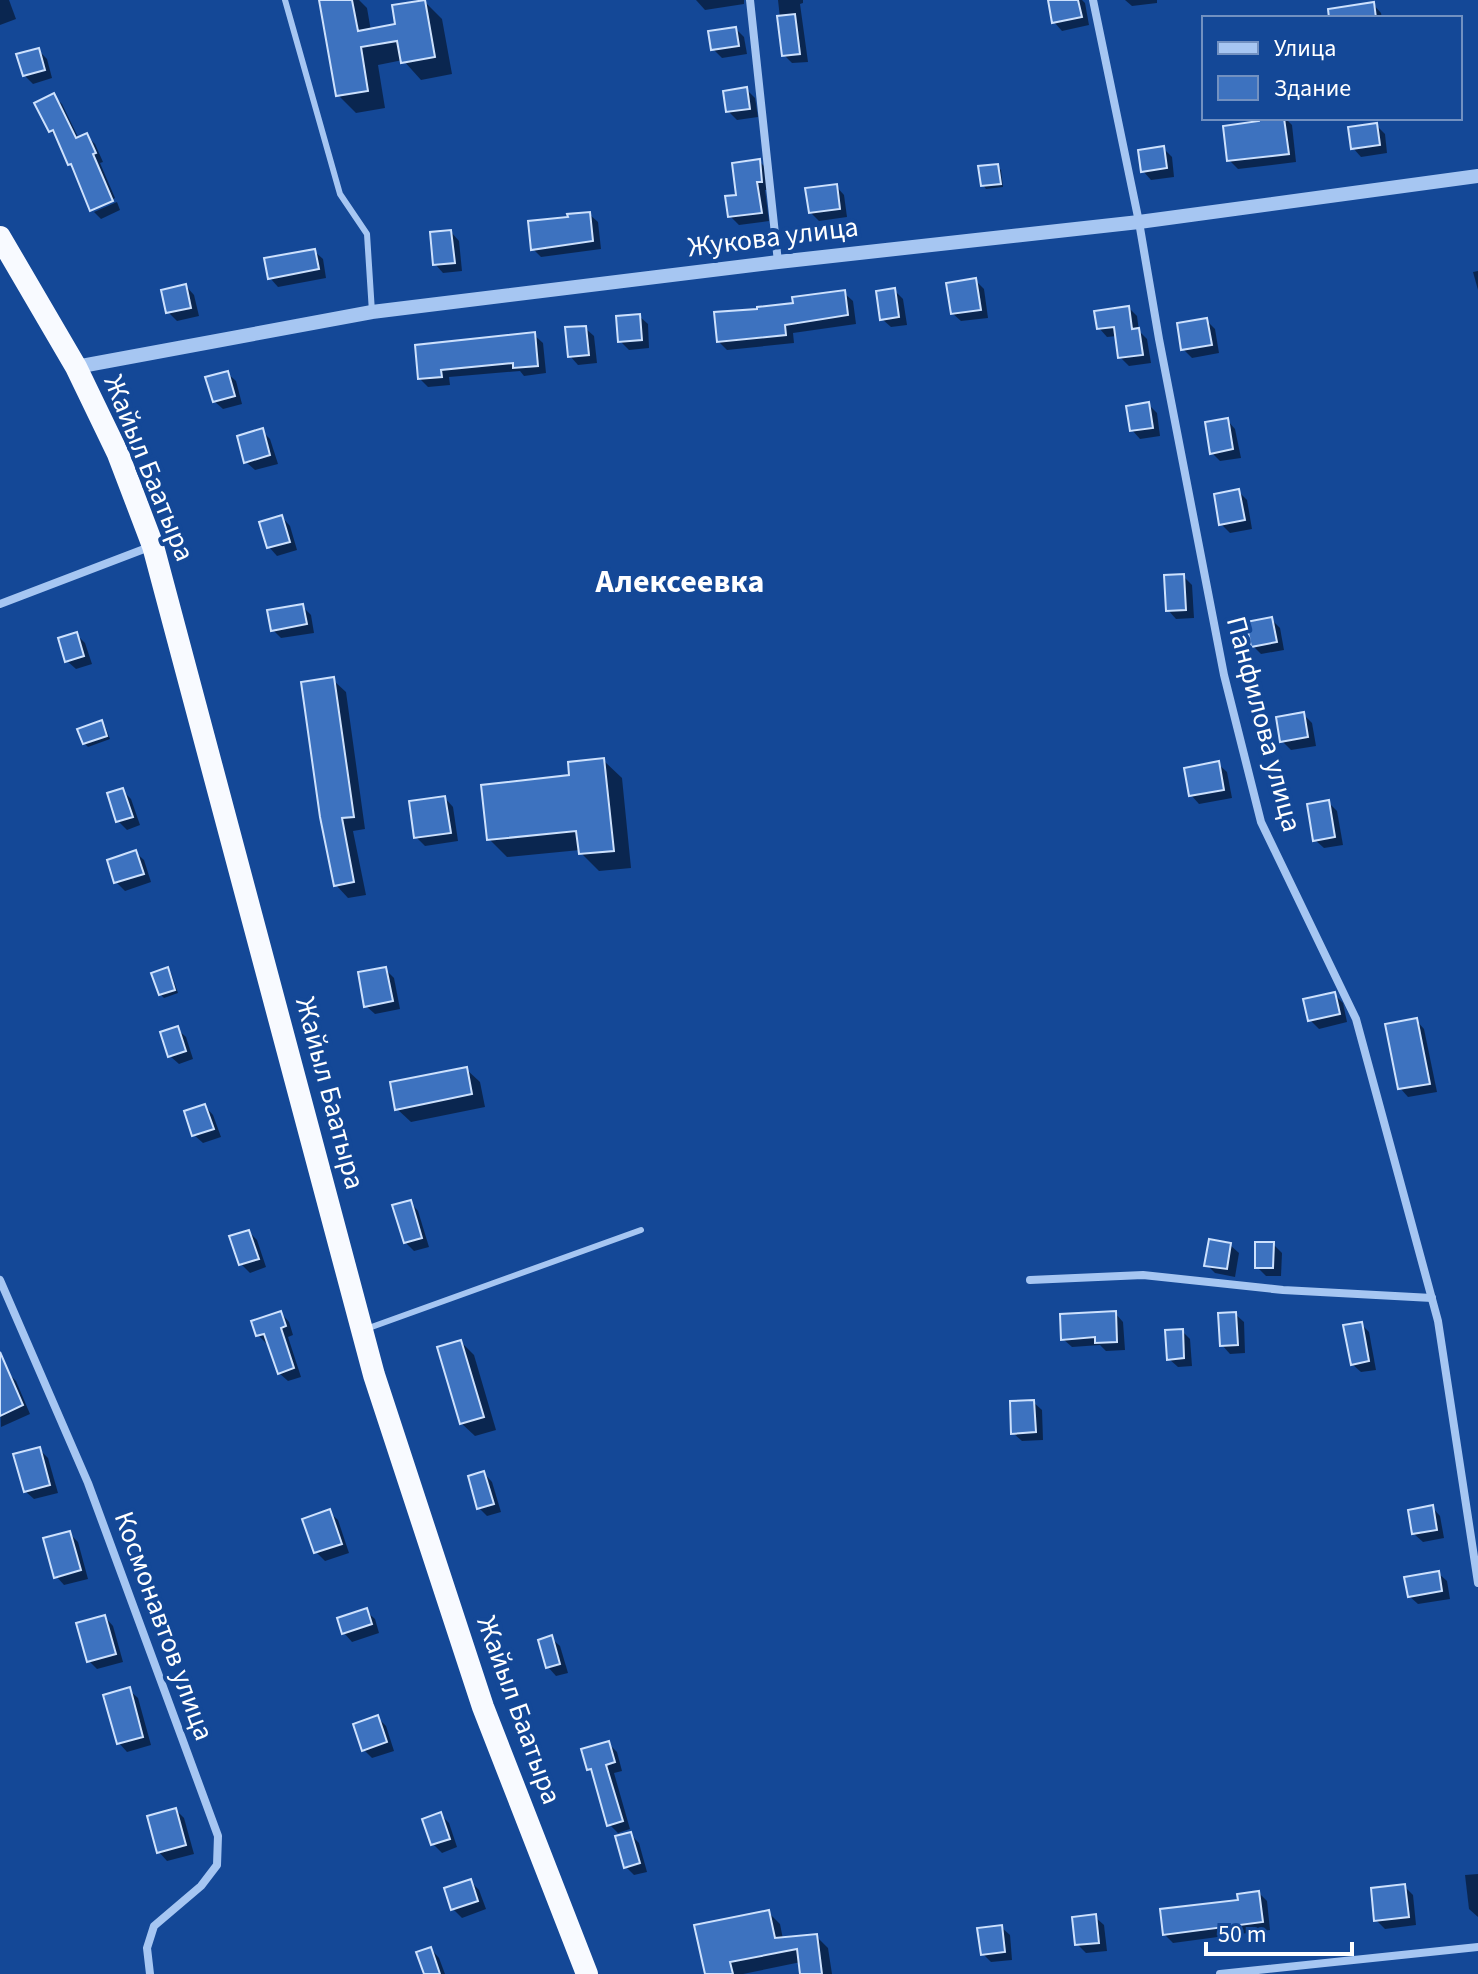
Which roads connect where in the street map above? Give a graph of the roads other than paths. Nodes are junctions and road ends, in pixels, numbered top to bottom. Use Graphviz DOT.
graph roads {
  1 [pos="285,0"];
  2 [pos="750,0"];
  3 [pos="1093,0"];
  4 [pos="1478,176"];
  5 [pos="1139,222"];
  6 [pos="0,237"];
  7 [pos="778,262"];
  8 [pos="372,312"];
  9 [pos="76,367"];
  10 [pos="153,546"];
  11 [pos="0,604"];
  12 [pos="641,1230"];
  13 [pos="0,1280"];
  14 [pos="1030,1280"];
  15 [pos="1432,1298"];
  16 [pos="362,1331"];
  17 [pos="1478,1583"];
  18 [pos="1478,1947"];
  19 [pos="150,1974"];
  20 [pos="587,1974"];
  21 [pos="1220,1974"];
  1 -- 8 [label="lane"];
  2 -- 7 [label="street"];
  3 -- 5 [label="street, Панфилова улица"];
  4 -- 5 [label="street, Жукова улица"];
  5 -- 7 [label="street, Жукова улица"];
  5 -- 15 [label="street, Панфилова улица"];
  6 -- 9 [label="highway, Жайыл Баатыра"];
  7 -- 8 [label="street, Жукова улица"];
  8 -- 9 [label="street, Жукова улица"];
  9 -- 10 [label="highway, Жайыл Баатыра"];
  10 -- 11 [label="street"];
  10 -- 16 [label="highway, Жайыл Баатыра"];
  12 -- 16 [label="lane"];
  13 -- 19 [label="street, Космонавтов улица"];
  14 -- 15 [label="street"];
  15 -- 17 [label="street, Панфилова улица"];
  16 -- 20 [label="highway, Жайыл Баатыра"];
  18 -- 21 [label="street"];
}
